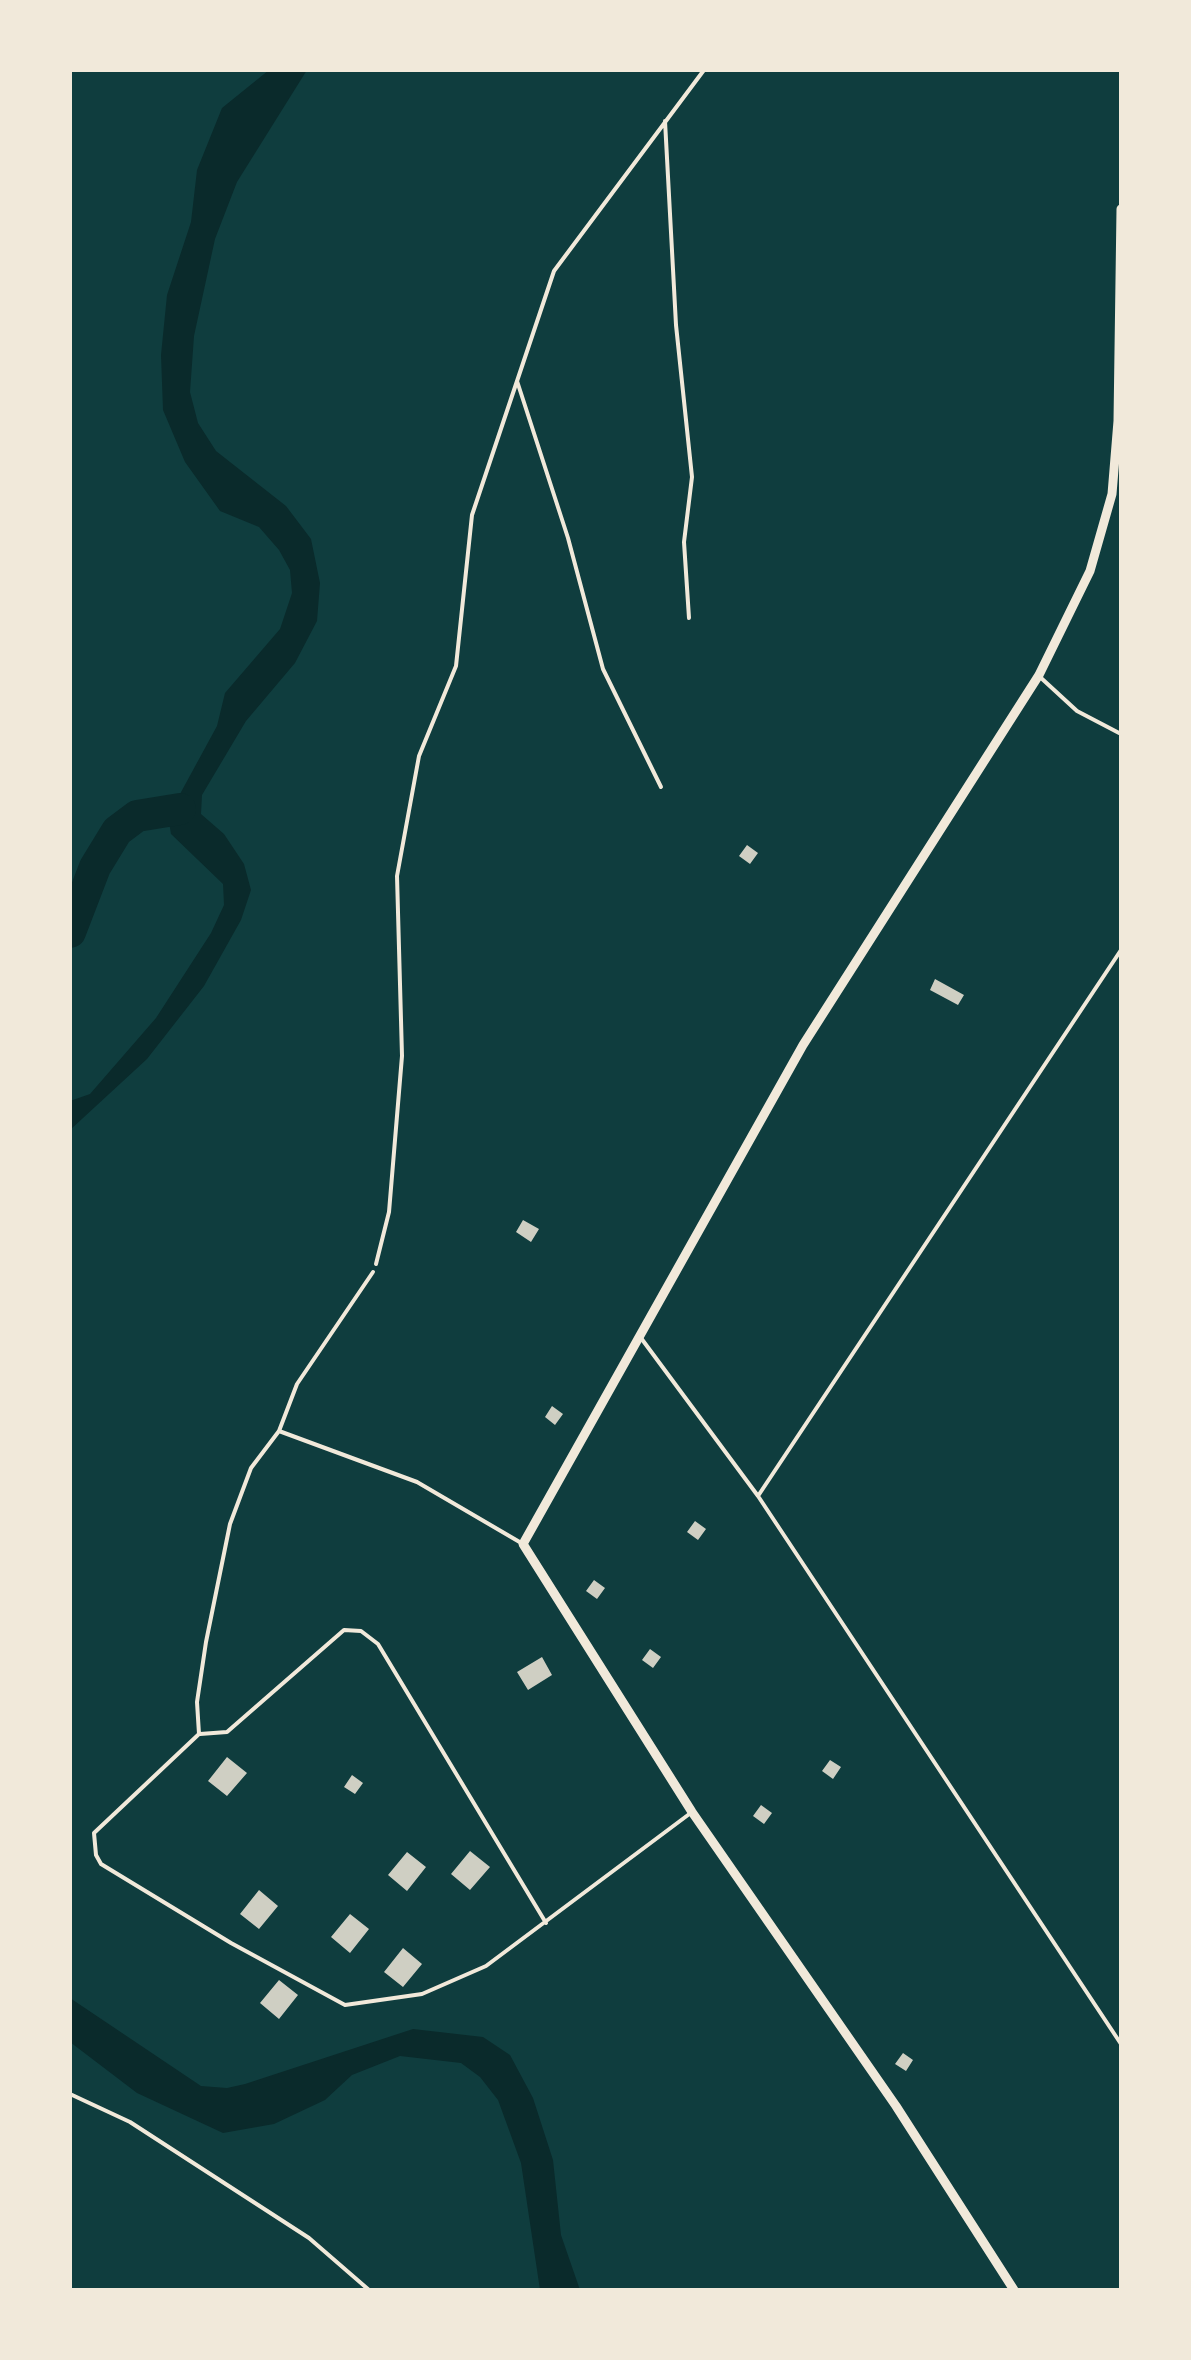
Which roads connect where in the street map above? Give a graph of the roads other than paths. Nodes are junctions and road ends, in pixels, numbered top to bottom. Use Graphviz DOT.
graph roads {
  1 [pos="1121,209"];
  2 [pos="1039,675"];
  3 [pos="1121,734"];
  4 [pos="1121,950"];
  5 [pos="374,1272"];
  6 [pos="641,1338"];
  7 [pos="279,1431"];
  8 [pos="758,1496"];
  9 [pos="522,1544"];
  10 [pos="198,1734"];
  11 [pos="692,1812"];
  12 [pos="546,1922"];
  13 [pos="1121,2044"];
  14 [pos="1014,2290"];
  1 -- 2 [label="street"];
  2 -- 3 [label="lane"];
  2 -- 6 [label="street"];
  4 -- 8 [label="lane"];
  5 -- 7 [label="lane"];
  6 -- 8 [label="lane"];
  6 -- 9 [label="street"];
  7 -- 9 [label="lane"];
  7 -- 10 [label="lane"];
  8 -- 13 [label="lane"];
  9 -- 11 [label="street"];
  10 -- 12 [label="lane"];
  10 -- 12 [label="lane"];
  11 -- 12 [label="lane"];
  11 -- 14 [label="street"];
}
